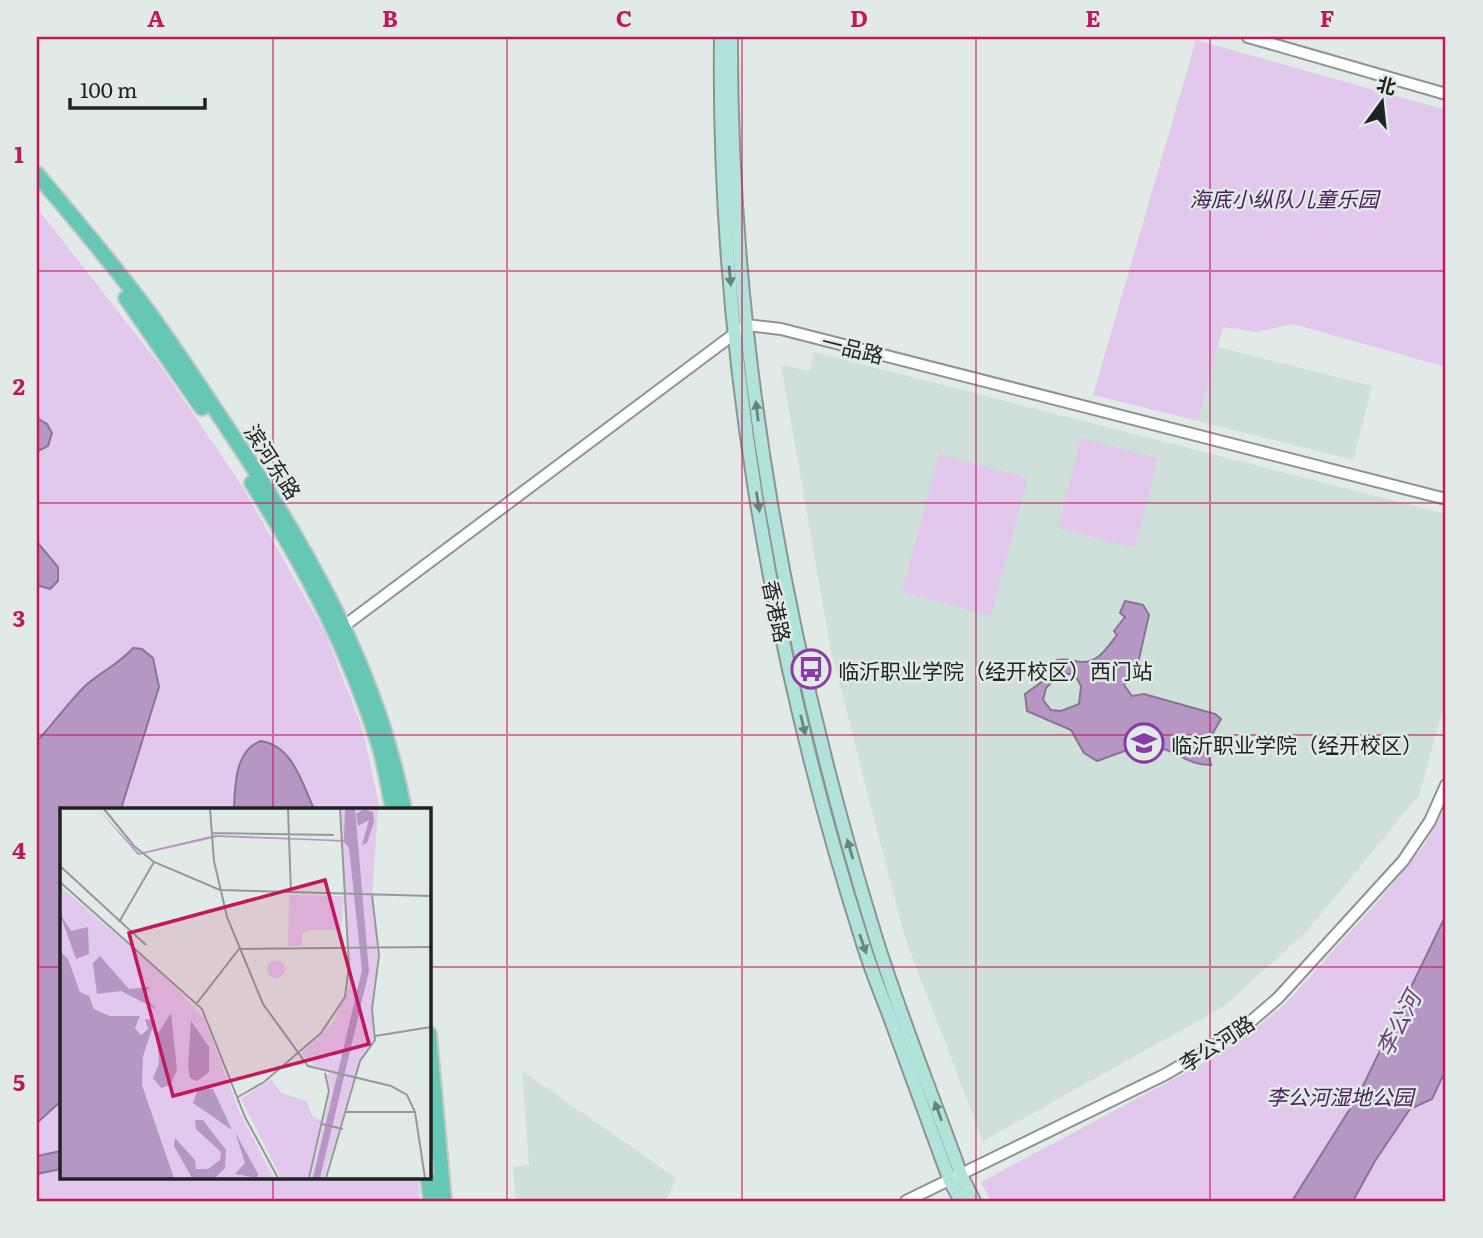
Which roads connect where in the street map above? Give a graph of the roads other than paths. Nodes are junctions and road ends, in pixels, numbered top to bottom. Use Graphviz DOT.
graph roads {
  1 [pos="721,37"];
  2 [pos="731,37"];
  3 [pos="1248,37"];
  4 [pos="1446,94"];
  5 [pos="37,174"];
  6 [pos="37,188"];
  7 [pos="746,325"];
  8 [pos="735,333"];
  9 [pos="1446,499"];
  10 [pos="344,626"];
  11 [pos="1446,785"];
  12 [pos="393,808"];
  13 [pos="404,808"];
  14 [pos="430,1045"];
  15 [pos="428,1178"];
  16 [pos="956,1178"];
  17 [pos="431,1201"];
  18 [pos="444,1201"];
  19 [pos="906,1201"];
  20 [pos="961,1201"];
  21 [pos="974,1201"];
  1 -- 8 [label="main road, 香港路, one-way"];
  2 -- 7 [label="main road, 香港路"];
  3 -- 4 [label="street"];
  5 -- 10 [label="main road, 滨河东路"];
  6 -- 12 [label="main road, 滨河东路"];
  7 -- 8 [label="street"];
  7 -- 9 [label="street, 一品路"];
  16 -- 7 [label="main road, 香港路, one-way"];
  8 -- 10 [label="street"];
  8 -- 16 [label="main road, 香港路, one-way"];
  10 -- 13 [label="main road, 滨河东路"];
  11 -- 16 [label="street, 李公河路"];
  14 -- 18 [label="main road"];
  15 -- 17 [label="main road"];
  16 -- 19 [label="street, 李公河路"];
  16 -- 20 [label="main road, 香港路"];
  16 -- 21 [label="main road, 香港路"];
}
